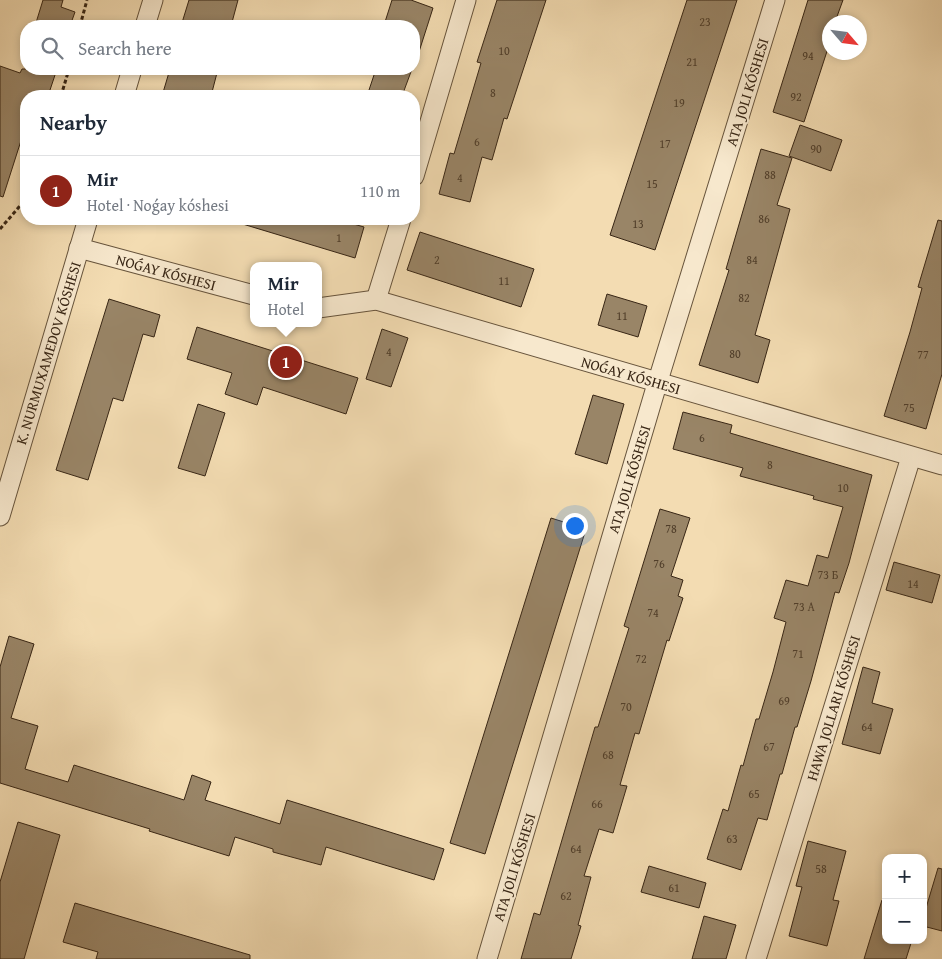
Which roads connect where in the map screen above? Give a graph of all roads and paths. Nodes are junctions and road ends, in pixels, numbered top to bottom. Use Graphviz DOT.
graph roads {
  1 [pos="87,0"];
  2 [pos="153,0"];
  3 [pos="466,0"];
  4 [pos="775,0"];
  5 [pos="82,20"];
  6 [pos="147,20"];
  7 [pos="67,75"];
  8 [pos="130,75"];
  9 [pos="63,90"];
  10 [pos="126,90"];
  11 [pos="420,156"];
  12 [pos="20,206"];
  13 [pos="86,225"];
  14 [pos="399,225"];
  15 [pos="0,229"];
  16 [pos="79,248"];
  17 [pos="250,294"];
  18 [pos="376,300"];
  19 [pos="322,307"];
  20 [pos="658,384"];
  21 [pos="911,457"];
  22 [pos="942,465"];
  23 [pos="0,516"];
  24 [pos="487,959"];
  25 [pos="756,959"];
  1 -- 5 [label="path"];
  2 -- 6 [label="street"];
  3 -- 11 [label="street"];
  4 -- 20 [label="street"];
  7 -- 9 [label="path"];
  8 -- 10 [label="street"];
  12 -- 15 [label="path"];
  13 -- 16 [label="street, K. NURMUXAMEDOV KÓSHESI"];
  14 -- 18 [label="street"];
  16 -- 17 [label="street, NOǴAY KÓSHESI"];
  16 -- 23 [label="street, K. NURMUXAMEDOV KÓSHESI"];
  18 -- 19 [label="street, NOǴAY KÓSHESI"];
  18 -- 20 [label="street, NOǴAY KÓSHESI"];
  20 -- 21 [label="street, NOǴAY KÓSHESI"];
  20 -- 24 [label="street"];
  21 -- 22 [label="street, NOǴAY KÓSHESI"];
  21 -- 25 [label="street"];
}
